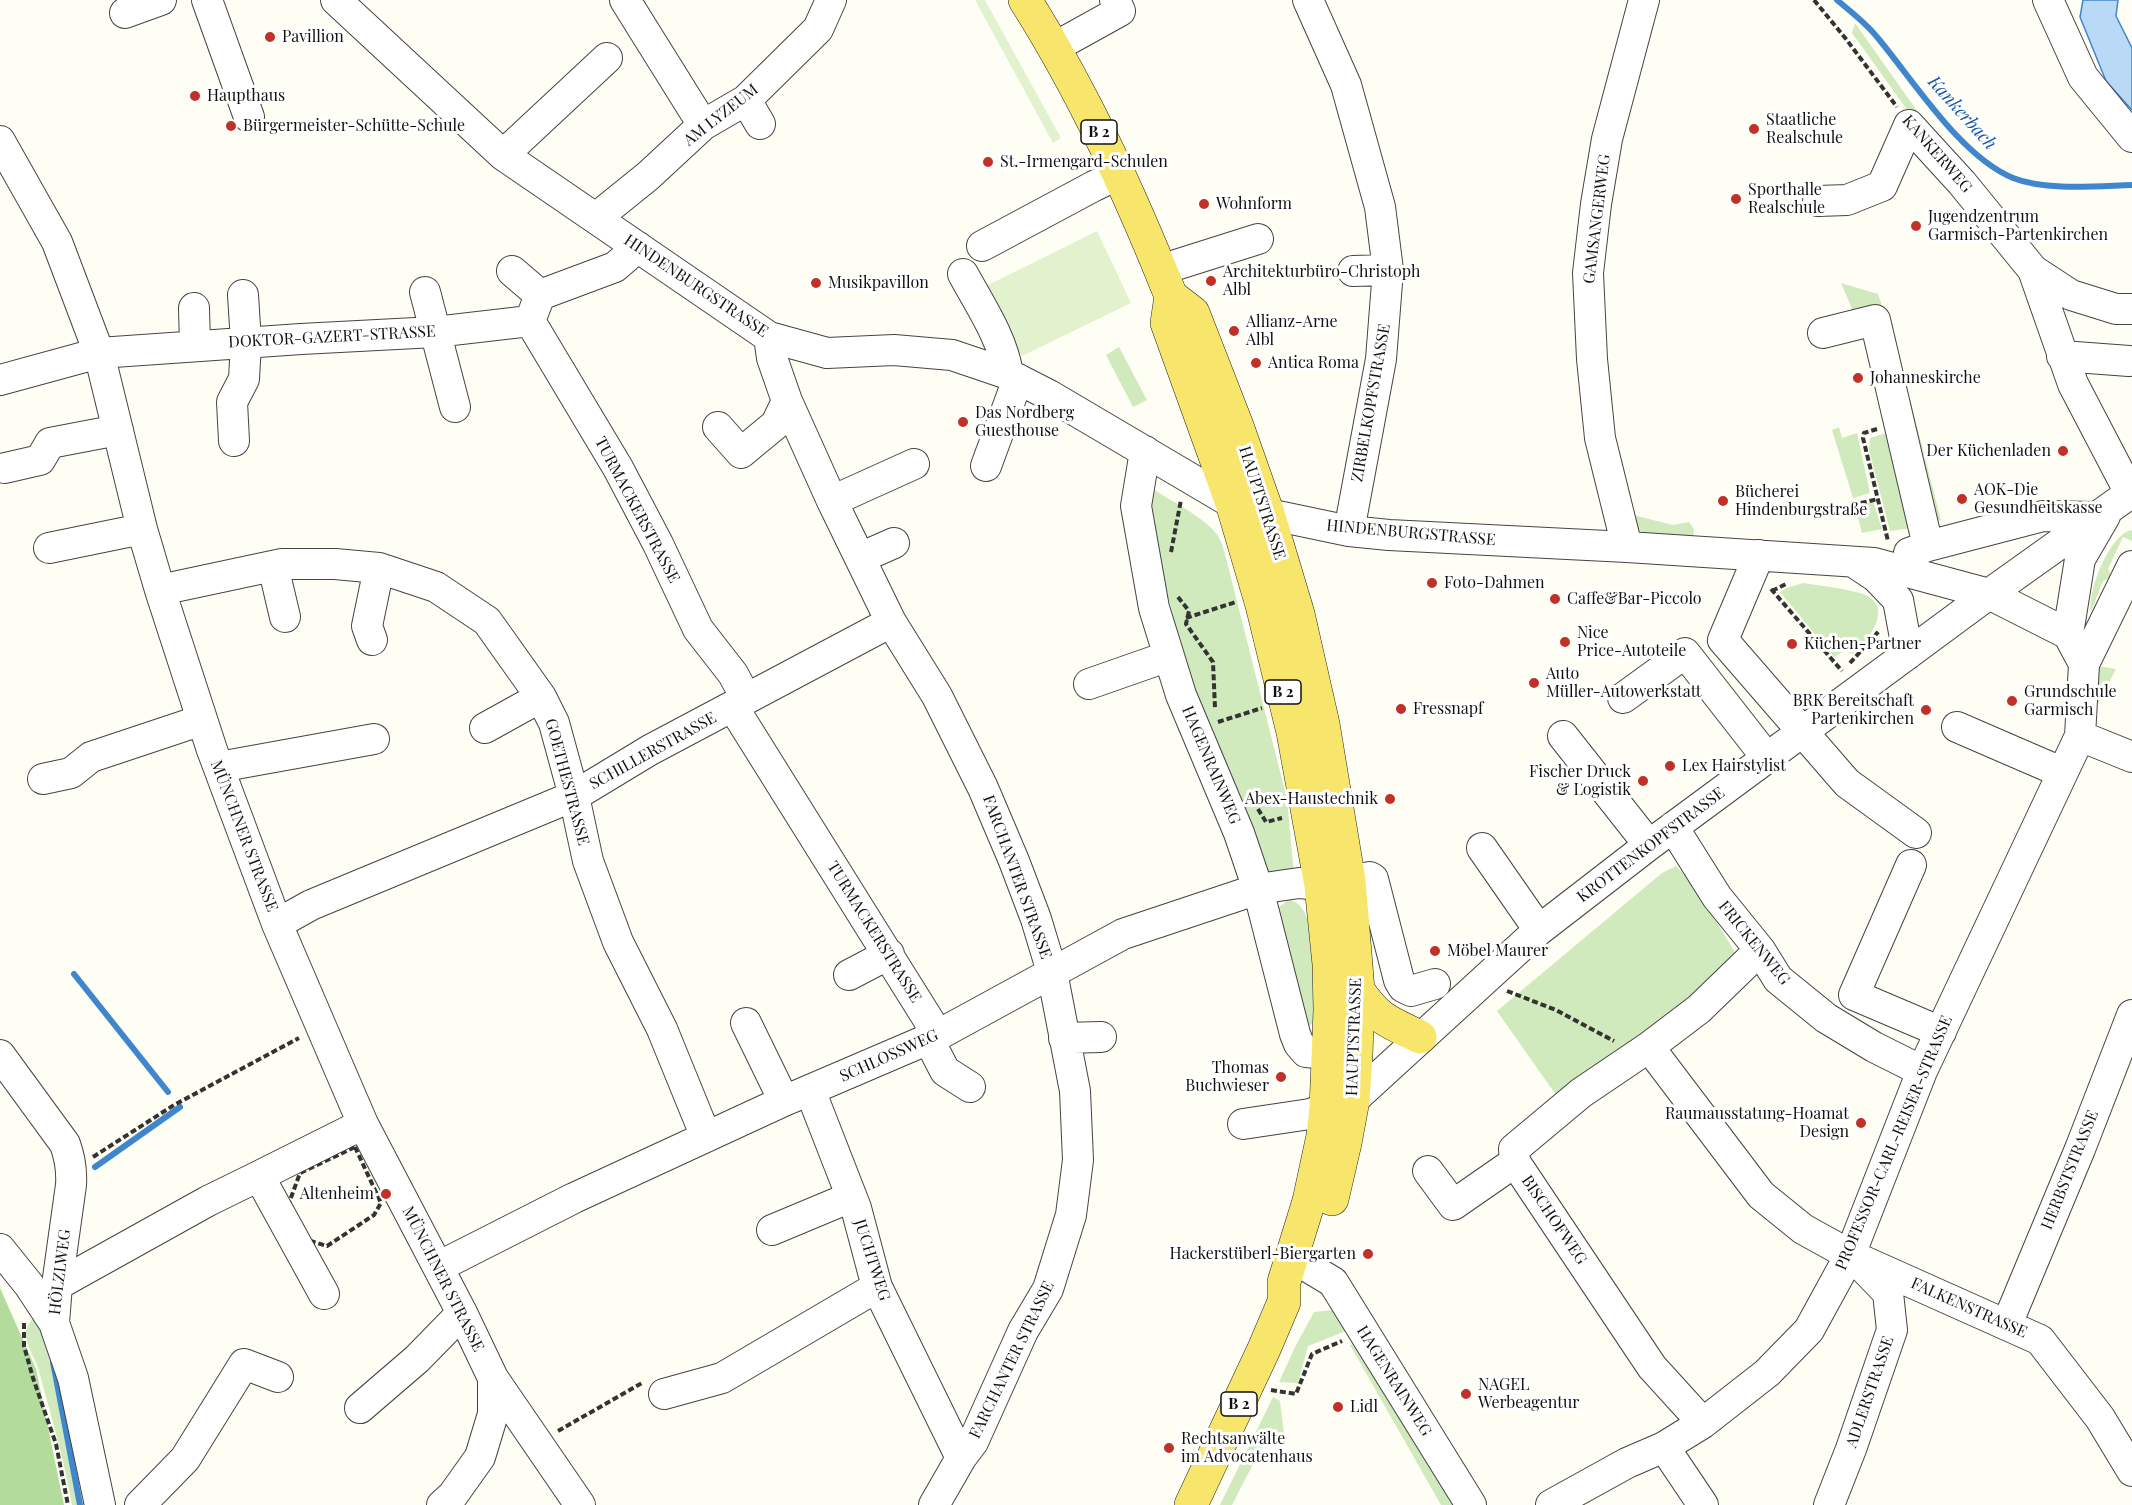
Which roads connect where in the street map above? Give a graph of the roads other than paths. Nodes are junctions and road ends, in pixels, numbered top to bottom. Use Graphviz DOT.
graph roads {
  1 [pos="160,0"];
  2 [pos="207,0"];
  3 [pos="336,0"];
  4 [pos="625,0"];
  5 [pos="831,0"];
  6 [pos="1025,0"];
  7 [pos="1115,0"];
  8 [pos="1308,0"];
  9 [pos="1644,0"];
  10 [pos="2048,0"];
  11 [pos="125,13"];
  12 [pos="1055,47"];
  13 [pos="607,58"];
  14 [pos="249,117"];
  15 [pos="703,126"];
  16 [pos="2132,137"];
  17 [pos="0,141"];
  18 [pos="503,155"];
  19 [pos="8,169"];
  20 [pos="1119,174"];
  21 [pos="1818,201"];
  22 [pos="596,218"];
  23 [pos="1258,239"];
  24 [pos="982,246"];
  25 [pos="638,247"];
  26 [pos="1388,270"];
  27 [pos="2033,270"];
  28 [pos="512,271"];
  29 [pos="1353,272"];
  30 [pos="963,274"];
  31 [pos="1166,283"];
  32 [pos="425,291"];
  33 [pos="243,294"];
  34 [pos="535,308"];
  35 [pos="194,309"];
  36 [pos="2132,309"];
  37 [pos="435,332"];
  38 [pos="1823,333"];
  39 [pos="769,337"];
  40 [pos="246,342"];
  41 [pos="195,346"];
  42 [pos="99,353"];
  43 [pos="2062,356"];
  44 [pos="2129,361"];
  45 [pos="1013,377"];
  46 [pos="0,380"];
  47 [pos="787,401"];
  48 [pos="454,407"];
  49 [pos="718,427"];
  50 [pos="118,430"];
  51 [pos="234,441"];
  52 [pos="1145,451"];
  53 [pos="914,464"];
  54 [pos="986,466"];
  55 [pos="5,468"];
  56 [pos="832,501"];
  57 [pos="1232,502"];
  58 [pos="2117,503"];
  59 [pos="1268,514"];
  60 [pos="142,529"];
  61 [pos="1349,531"];
  62 [pos="894,543"];
  63 [pos="1928,546"];
  64 [pos="1627,547"];
  65 [pos="49,548"];
  66 [pos="1759,555"];
  67 [pos="860,558"];
  68 [pos="1873,561"];
  69 [pos="273,566"];
  70 [pos="2132,566"];
  71 [pos="380,568"];
  72 [pos="160,590"];
  73 [pos="1989,594"];
  74 [pos="285,617"];
  75 [pos="891,622"];
  76 [pos="2068,634"];
  77 [pos="372,640"];
  78 [pos="1908,654"];
  79 [pos="1169,656"];
  80 [pos="2084,664"];
  81 [pos="1089,684"];
  82 [pos="541,697"];
  83 [pos="1623,698"];
  84 [pos="739,703"];
  85 [pos="202,720"];
  86 [pos="1957,727"];
  87 [pos="485,728"];
  88 [pos="1308,728"];
  89 [pos="1802,732"];
  90 [pos="2080,735"];
  91 [pos="1563,736"];
  92 [pos="374,739"];
  93 [pos="2132,757"];
  94 [pos="1767,758"];
  95 [pos="219,767"];
  96 [pos="2061,772"];
  97 [pos="43,779"];
  98 [pos="574,796"];
  99 [pos="1673,827"];
  100 [pos="1916,832"];
  101 [pos="1649,845"];
  102 [pos="1482,848"];
  103 [pos="1911,865"];
  104 [pos="1335,883"];
  105 [pos="1258,889"];
  106 [pos="277,924"];
  107 [pos="1539,930"];
  108 [pos="1760,950"];
  109 [pos="885,956"];
  110 [pos="845,964"];
  111 [pos="1052,972"];
  112 [pos="1435,984"];
  113 [pos="1358,990"];
  114 [pos="2132,1015"];
  115 [pos="746,1023"];
  116 [pos="1941,1032"];
  117 [pos="933,1037"];
  118 [pos="1101,1037"];
  119 [pos="1420,1037"];
  120 [pos="1064,1038"];
  121 [pos="1644,1051"];
  122 [pos="0,1054"];
  123 [pos="1329,1054"];
  124 [pos="1922,1071"];
  125 [pos="970,1087"];
  126 [pos="797,1096"];
  127 [pos="1340,1104"];
  128 [pos="363,1124"];
  129 [pos="1243,1124"];
  130 [pos="706,1137"];
  131 [pos="1515,1162"];
  132 [pos="1428,1171"];
  133 [pos="259,1176"];
  134 [pos="851,1197"];
  135 [pos="772,1230"];
  136 [pos="0,1249"];
  137 [pos="1850,1255"];
  138 [pos="438,1267"];
  139 [pos="1308,1267"];
  140 [pos="43,1285"];
  141 [pos="878,1287"];
  142 [pos="324,1294"];
  143 [pos="1284,1302"];
  144 [pos="462,1313"];
  145 [pos="2007,1324"];
  146 [pos="278,1377"];
  147 [pos="493,1378"];
  148 [pos="664,1394"];
  149 [pos="360,1408"];
  150 [pos="1703,1423"];
  151 [pos="1664,1447"];
  152 [pos="2129,1455"];
  153 [pos="961,1458"];
  154 [pos="1192,1504"];
  155 [pos="100,1505"];
  156 [pos="140,1505"];
  157 [pos="442,1505"];
  158 [pos="580,1505"];
  159 [pos="934,1505"];
  160 [pos="1471,1505"];
  161 [pos="1551,1505"];
  162 [pos="1703,1505"];
  163 [pos="1829,1505"];
  1 -- 11 [label="street"];
  2 -- 14 [label="street"];
  3 -- 18 [label="street, HINDENBURGSTRASSE"];
  4 -- 15 [label="street"];
  5 -- 15 [label="street, AM LYZEUM"];
  6 -- 12 [label="main road, HAUPTSTRASSE / B 2"];
  7 -- 12 [label="street"];
  8 -- 26 [label="street, ZIRBELKOPFSTRASSE"];
  9 -- 64 [label="street, GAMSANGERWEG"];
  10 -- 16 [label="street"];
  12 -- 20 [label="main road, HAUPTSTRASSE / B 2"];
  13 -- 18 [label="street"];
  15 -- 22 [label="street, AM LYZEUM"];
  17 -- 19 [label="street, MÜNCHNER STRASSE"];
  18 -- 22 [label="street, HINDENBURGSTRASSE"];
  19 -- 42 [label="street, MÜNCHNER STRASSE"];
  20 -- 24 [label="street"];
  20 -- 31 [label="main road, HAUPTSTRASSE / B 2"];
  21 -- 27 [label="street, KANKERWEG"];
  22 -- 25 [label="street, HINDENBURGSTRASSE"];
  23 -- 31 [label="street"];
  25 -- 34 [label="street, DOKTOR-GAZERT-STRASSE"];
  25 -- 39 [label="street, HINDENBURGSTRASSE"];
  26 -- 29 [label="street"];
  26 -- 61 [label="street, ZIRBELKOPFSTRASSE"];
  27 -- 36 [label="street, KANKERWEG"];
  27 -- 43 [label="street"];
  28 -- 34 [label="street, TURMACKERSTRASSE"];
  30 -- 45 [label="street"];
  31 -- 57 [label="main road, HAUPTSTRASSE / B 2"];
  31 -- 59 [label="main road, HAUPTSTRASSE / B 2"];
  32 -- 37 [label="street"];
  33 -- 40 [label="street"];
  34 -- 37 [label="street, DOKTOR-GAZERT-STRASSE"];
  34 -- 84 [label="street, TURMACKERSTRASSE"];
  35 -- 41 [label="street"];
  37 -- 40 [label="street, DOKTOR-GAZERT-STRASSE"];
  37 -- 48 [label="street"];
  38 -- 63 [label="street"];
  39 -- 45 [label="street, HINDENBURGSTRASSE"];
  39 -- 47 [label="street, FARCHANTER STRASSE"];
  40 -- 41 [label="street, DOKTOR-GAZERT-STRASSE"];
  40 -- 51 [label="street"];
  41 -- 42 [label="street, DOKTOR-GAZERT-STRASSE"];
  42 -- 46 [label="street, DOKTOR-GAZERT-STRASSE"];
  42 -- 50 [label="street, MÜNCHNER STRASSE"];
  43 -- 44 [label="street"];
  43 -- 58 [label="street"];
  45 -- 52 [label="street, HINDENBURGSTRASSE"];
  45 -- 54 [label="street"];
  47 -- 49 [label="street"];
  47 -- 56 [label="street, FARCHANTER STRASSE"];
  50 -- 55 [label="street"];
  50 -- 60 [label="street, MÜNCHNER STRASSE"];
  52 -- 57 [label="street, HINDENBURGSTRASSE"];
  52 -- 79 [label="street, HAGENRAINWEG"];
  53 -- 56 [label="street"];
  56 -- 67 [label="street, FARCHANTER STRASSE"];
  57 -- 59 [label="street, HINDENBURGSTRASSE"];
  57 -- 88 [label="main road, HAUPTSTRASSE / B 2"];
  58 -- 63 [label="street, HINDENBURGSTRASSE"];
  58 -- 73 [label="street"];
  58 -- 76 [label="street"];
  59 -- 61 [label="street, HINDENBURGSTRASSE"];
  59 -- 88 [label="main road, HAUPTSTRASSE / B 2"];
  60 -- 65 [label="street"];
  60 -- 72 [label="street, MÜNCHNER STRASSE"];
  61 -- 64 [label="street, HINDENBURGSTRASSE"];
  62 -- 67 [label="street"];
  63 -- 68 [label="street, HINDENBURGSTRASSE"];
  64 -- 66 [label="street, HINDENBURGSTRASSE"];
  66 -- 68 [label="street, HINDENBURGSTRASSE"];
  66 -- 89 [label="street"];
  67 -- 75 [label="street, FARCHANTER STRASSE"];
  68 -- 73 [label="street, HINDENBURGSTRASSE"];
  68 -- 78 [label="street"];
  69 -- 71 [label="street, GOETHESTRASSE"];
  69 -- 72 [label="street, GOETHESTRASSE"];
  69 -- 74 [label="street"];
  70 -- 80 [label="street, PROFESSOR-CARL-REISER-STRASSE"];
  71 -- 77 [label="street"];
  71 -- 82 [label="street, GOETHESTRASSE"];
  72 -- 85 [label="street, MÜNCHNER STRASSE"];
  73 -- 76 [label="street"];
  73 -- 78 [label="street, KROTTENKOPFSTRASSE"];
  75 -- 84 [label="street, SCHILLERSTRASSE"];
  75 -- 111 [label="street, FARCHANTER STRASSE"];
  76 -- 80 [label="street"];
  78 -- 89 [label="street, KROTTENKOPFSTRASSE"];
  79 -- 81 [label="street"];
  79 -- 105 [label="street, HAGENRAINWEG"];
  80 -- 90 [label="street, PROFESSOR-CARL-REISER-STRASSE"];
  82 -- 87 [label="street"];
  82 -- 98 [label="street, GOETHESTRASSE"];
  83 -- 94 [label="street"];
  84 -- 98 [label="street, SCHILLERSTRASSE"];
  84 -- 109 [label="street, TURMACKERSTRASSE"];
  85 -- 95 [label="street, MÜNCHNER STRASSE"];
  85 -- 97 [label="street"];
  86 -- 96 [label="street"];
  88 -- 104 [label="main road, HAUPTSTRASSE / B 2"];
  89 -- 94 [label="street, KROTTENKOPFSTRASSE"];
  89 -- 100 [label="street"];
  90 -- 93 [label="street"];
  90 -- 96 [label="street, PROFESSOR-CARL-REISER-STRASSE"];
  91 -- 101 [label="street"];
  92 -- 95 [label="street"];
  94 -- 99 [label="street, KROTTENKOPFSTRASSE"];
  95 -- 106 [label="street, MÜNCHNER STRASSE"];
  96 -- 116 [label="street, PROFESSOR-CARL-REISER-STRASSE"];
  98 -- 106 [label="street, SCHILLERSTRASSE"];
  98 -- 130 [label="street, GOETHESTRASSE"];
  99 -- 101 [label="street, KROTTENKOPFSTRASSE"];
  99 -- 108 [label="street, FRICKENWEG"];
  101 -- 107 [label="street, KROTTENKOPFSTRASSE"];
  102 -- 107 [label="street"];
  103 -- 116 [label="street"];
  104 -- 105 [label="street, SCHLOSSWEG"];
  104 -- 112 [label="street, SCHLOSSWEG"];
  104 -- 113 [label="main road, HAUPTSTRASSE / B 2"];
  104 -- 123 [label="main road, HAUPTSTRASSE / B 2"];
  105 -- 111 [label="street, SCHLOSSWEG"];
  105 -- 123 [label="street, HAGENRAINWEG"];
  106 -- 128 [label="street, MÜNCHNER STRASSE"];
  107 -- 119 [label="street, KROTTENKOPFSTRASSE"];
  108 -- 121 [label="street, BISCHOFWEG"];
  108 -- 124 [label="street, FRICKENWEG"];
  109 -- 110 [label="street"];
  109 -- 117 [label="street, TURMACKERSTRASSE"];
  111 -- 117 [label="street, SCHLOSSWEG"];
  111 -- 120 [label="street, FARCHANTER STRASSE"];
  113 -- 119 [label="main road"];
  113 -- 127 [label="main road, HAUPTSTRASSE / B 2"];
  114 -- 145 [label="street, HERBSTSTRASSE"];
  115 -- 126 [label="street, JUCHTWEG"];
  116 -- 124 [label="street, PROFESSOR-CARL-REISER-STRASSE"];
  117 -- 125 [label="street, TURMACKERSTRASSE"];
  117 -- 126 [label="street, SCHLOSSWEG"];
  118 -- 120 [label="street"];
  119 -- 127 [label="street, KROTTENKOPFSTRASSE"];
  120 -- 153 [label="street, FARCHANTER STRASSE"];
  121 -- 131 [label="street, BISCHOFWEG"];
  121 -- 137 [label="street"];
  122 -- 140 [label="street, HÖLZLWEG"];
  123 -- 127 [label="main road, HAUPTSTRASSE / B 2"];
  124 -- 137 [label="street, PROFESSOR-CARL-REISER-STRASSE"];
  126 -- 130 [label="street, SCHLOSSWEG"];
  126 -- 134 [label="street, JUCHTWEG"];
  127 -- 129 [label="street"];
  127 -- 139 [label="main road, HAUPTSTRASSE / B 2"];
  127 -- 143 [label="main road, HAUPTSTRASSE / B 2"];
  128 -- 133 [label="street"];
  128 -- 138 [label="street, MÜNCHNER STRASSE"];
  130 -- 138 [label="street, SCHLOSSWEG"];
  131 -- 132 [label="street"];
  131 -- 150 [label="street, BISCHOFWEG"];
  133 -- 140 [label="street"];
  133 -- 142 [label="street"];
  134 -- 135 [label="street"];
  134 -- 141 [label="street, JUCHTWEG"];
  136 -- 140 [label="street"];
  137 -- 145 [label="street, FALKENSTRASSE"];
  137 -- 150 [label="street, PROFESSOR-CARL-REISER-STRASSE"];
  137 -- 163 [label="street, ADLERSTRASSE"];
  138 -- 144 [label="street, MÜNCHNER STRASSE"];
  139 -- 143 [label="main road, HAUPTSTRASSE / B 2"];
  139 -- 160 [label="street, HAGENRAINWEG"];
  140 -- 155 [label="street, HÖLZLWEG"];
  141 -- 148 [label="street"];
  141 -- 153 [label="street, JUCHTWEG"];
  143 -- 154 [label="main road, HAUPTSTRASSE / B 2"];
  144 -- 147 [label="street, MÜNCHNER STRASSE"];
  144 -- 149 [label="street"];
  145 -- 152 [label="street, FALKENSTRASSE"];
  146 -- 156 [label="street"];
  147 -- 157 [label="street, MÜNCHNER STRASSE"];
  147 -- 158 [label="street"];
  150 -- 151 [label="street, PROFESSOR-CARL-REISER-STRASSE"];
  151 -- 161 [label="street, PROFESSOR-CARL-REISER-STRASSE"];
  151 -- 162 [label="street"];
  153 -- 159 [label="street, FARCHANTER STRASSE"];
}
